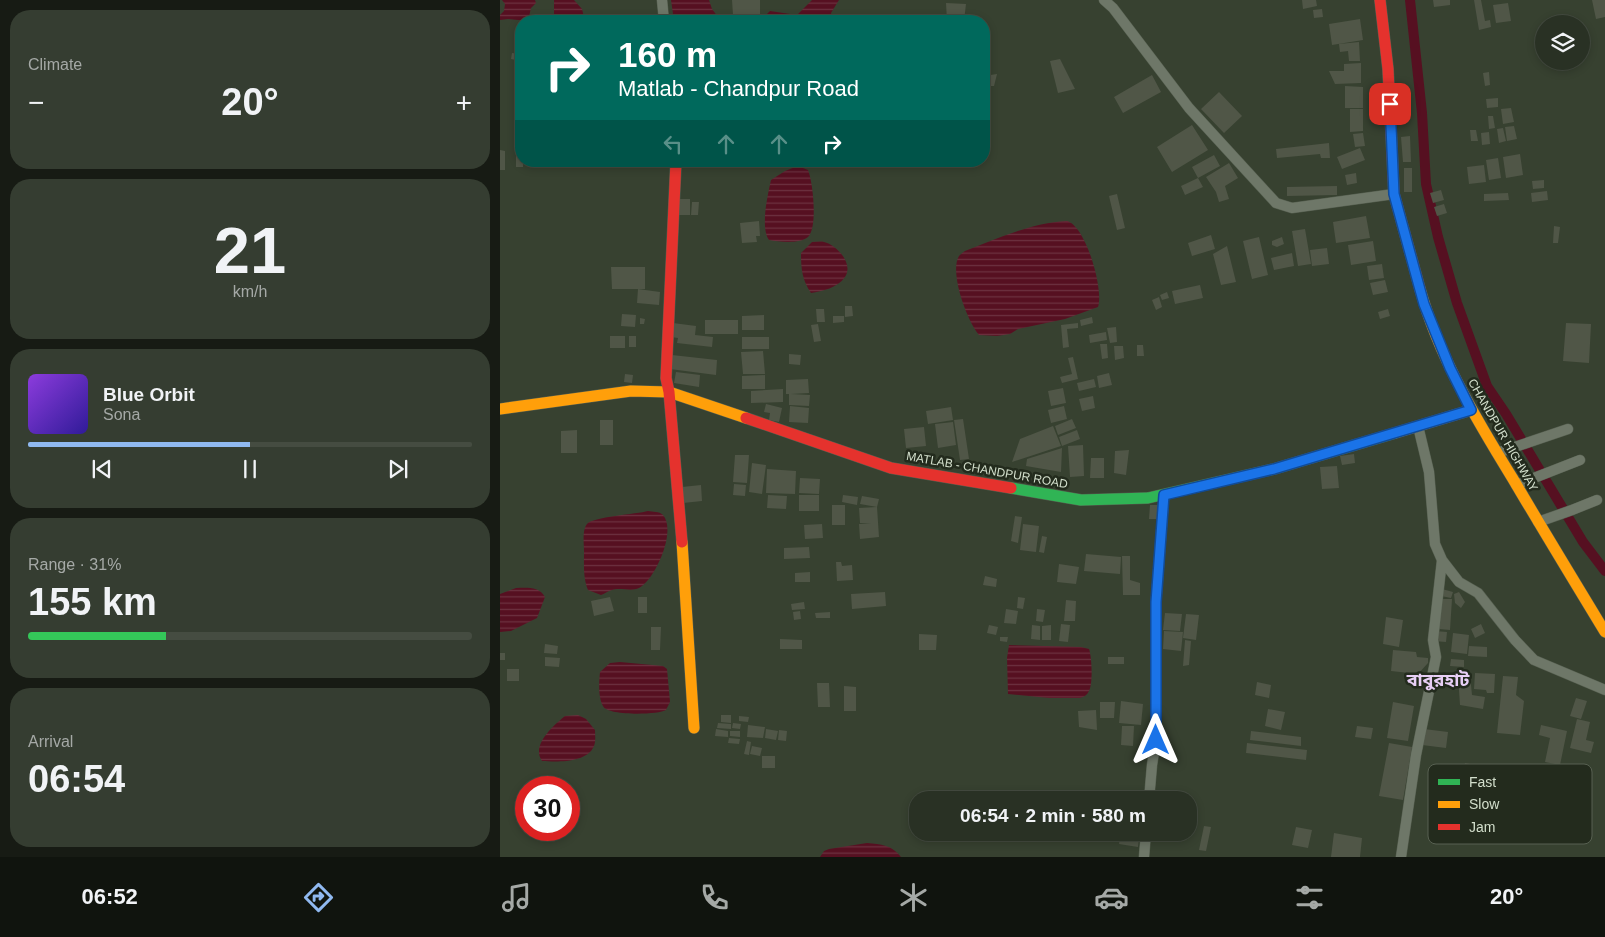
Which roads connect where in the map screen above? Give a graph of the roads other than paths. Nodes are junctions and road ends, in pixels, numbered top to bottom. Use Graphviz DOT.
graph roads {
  1 [pos="662,0"];
  2 [pos="1104,0"];
  3 [pos="1380,0"];
  4 [pos="663,15"];
  5 [pos="676,167"];
  6 [pos="1394,194"];
  7 [pos="670,392"];
  8 [pos="500,409"];
  9 [pos="1471,410"];
  10 [pos="1418,426"];
  11 [pos="1568,429"];
  12 [pos="1497,454"];
  13 [pos="1580,460"];
  14 [pos="1516,485"];
  15 [pos="1164,495"];
  16 [pos="1597,500"];
  17 [pos="1538,522"];
  18 [pos="1442,560"];
  19 [pos="1605,632"];
  20 [pos="1605,690"];
  21 [pos="694,728"];
  22 [pos="1150,791"];
  23 [pos="1145,841"];
  24 [pos="1144,857"];
  25 [pos="1401,857"];
  1 -- 4 [label="street"];
  2 -- 6 [label="street"];
  3 -- 6 [label="main road, CHANDPUR HIGHWAY"];
  5 -- 7 [label="main road"];
  6 -- 9 [label="main road, CHANDPUR HIGHWAY"];
  7 -- 8 [label="main road, MATLAB - CHANDPUR ROAD"];
  7 -- 15 [label="main road, MATLAB - CHANDPUR ROAD"];
  7 -- 21 [label="main road"];
  9 -- 10 [label="main road, MATLAB - CHANDPUR ROAD"];
  9 -- 12 [label="main road, CHANDPUR HIGHWAY"];
  10 -- 15 [label="main road, MATLAB - CHANDPUR ROAD"];
  10 -- 18 [label="street"];
  11 -- 12 [label="street"];
  12 -- 14 [label="main road, CHANDPUR HIGHWAY"];
  13 -- 14 [label="street"];
  14 -- 17 [label="main road, CHANDPUR HIGHWAY"];
  15 -- 22 [label="street"];
  16 -- 17 [label="street"];
  17 -- 19 [label="main road, CHANDPUR HIGHWAY"];
  18 -- 20 [label="street"];
  18 -- 25 [label="street"];
  23 -- 24 [label="street"];
}
